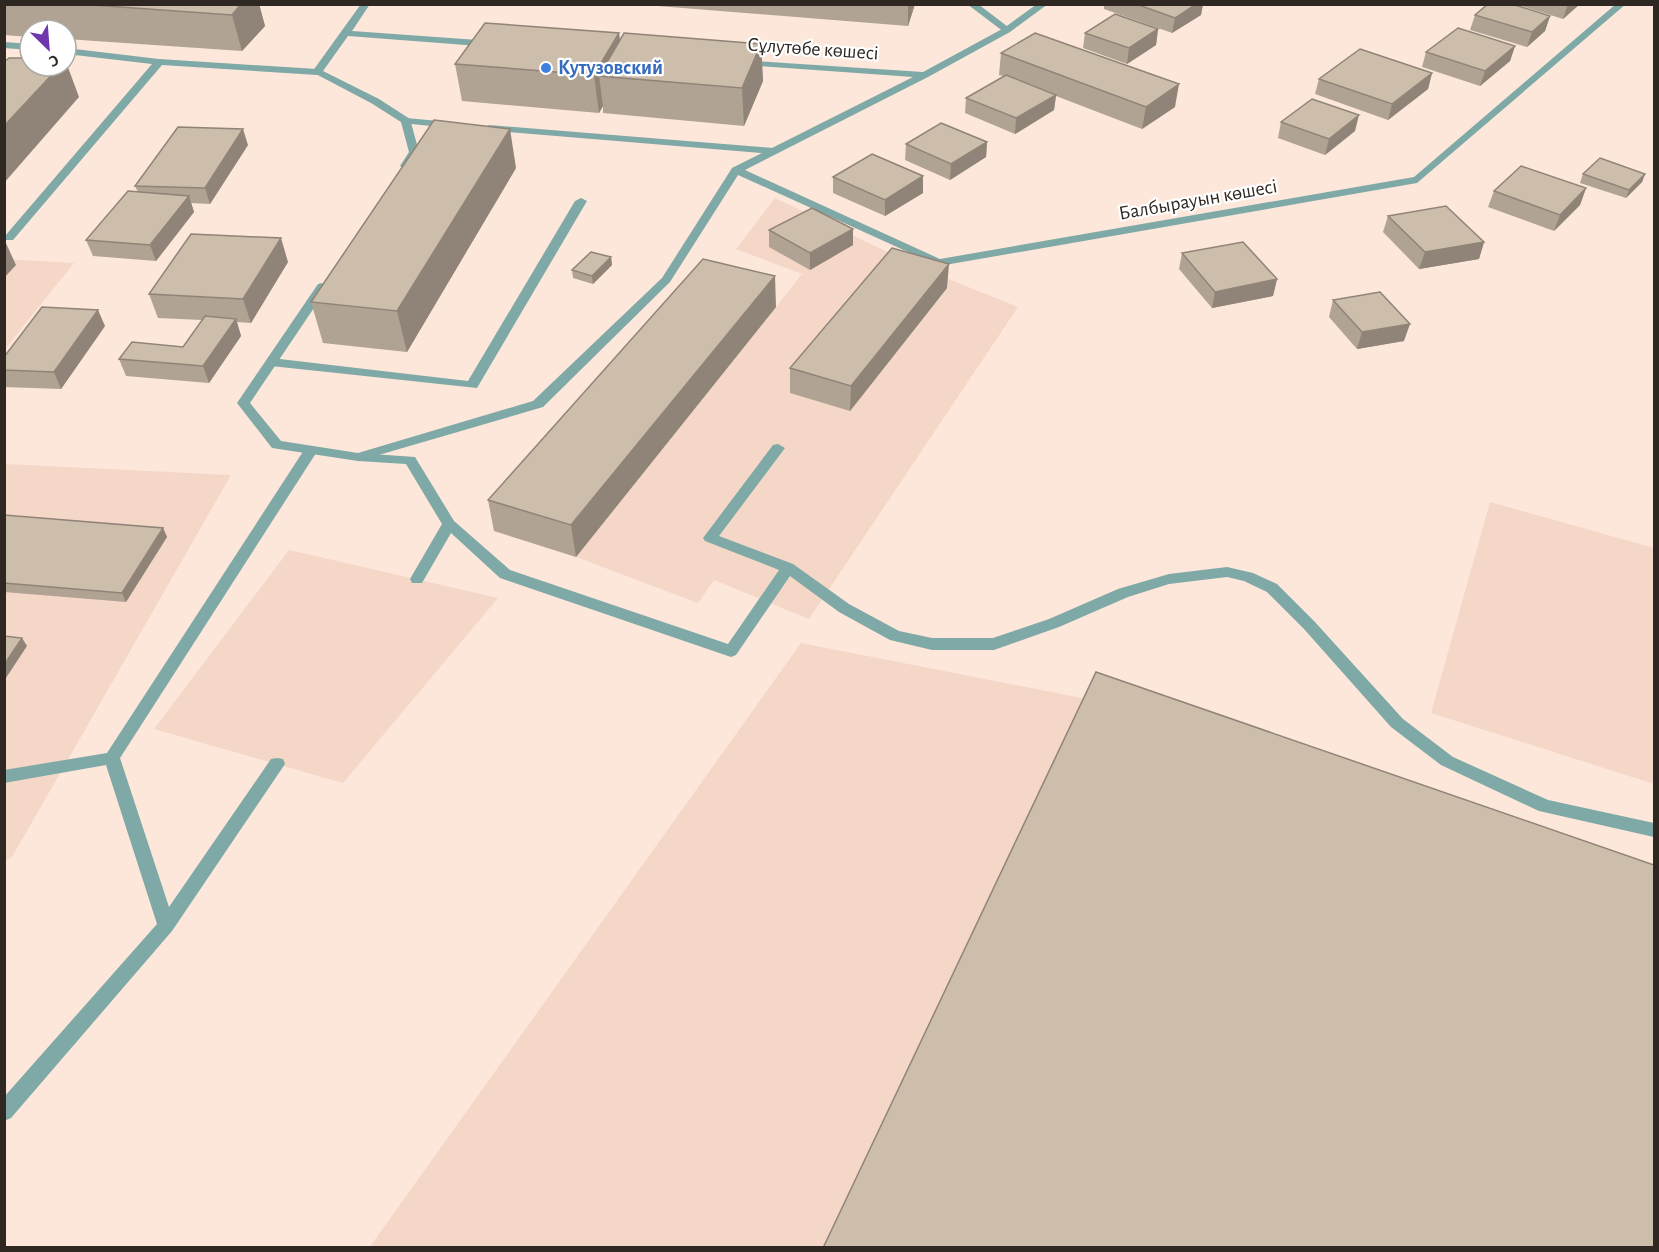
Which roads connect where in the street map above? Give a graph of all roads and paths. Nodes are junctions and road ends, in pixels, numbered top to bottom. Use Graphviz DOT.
graph roads {
  1 [pos="366,4"];
  2 [pos="971,4"];
  3 [pos="1044,4"];
  4 [pos="1622,4"];
  5 [pos="1006,30"];
  6 [pos="345,33"];
  7 [pos="499,45"];
  8 [pos="78,52"];
  9 [pos="159,62"];
  10 [pos="736,62"];
  11 [pos="317,72"];
  12 [pos="925,75"];
  13 [pos="406,121"];
  14 [pos="465,126"];
  15 [pos="477,127"];
  16 [pos="773,151"];
  17 [pos="736,170"];
  18 [pos="395,180"];
  19 [pos="581,201"];
  20 [pos="9,238"];
  21 [pos="330,276"];
  22 [pos="271,362"];
  23 [pos="778,448"];
  24 [pos="311,450"];
  25 [pos="358,457"];
  26 [pos="448,524"];
  27 [pos="788,568"];
  28 [pos="417,579"];
  29 [pos="112,758"];
  30 [pos="277,764"];
  31 [pos="4,777"];
  32 [pos="1654,831"];
  33 [pos="166,926"];
  34 [pos="4,1112"];
  1 -- 6 [label="street"];
  2 -- 5 [label="street"];
  3 -- 5 [label="street"];
  4 -- 17 [label="street, Балбырауын көшесі"];
  5 -- 12 [label="street"];
  6 -- 7 [label="street"];
  6 -- 11 [label="street"];
  8 -- 9 [label="street"];
  9 -- 11 [label="street"];
  9 -- 20 [label="street"];
  10 -- 12 [label="street, Сұлутөбе көшесі"];
  11 -- 13 [label="street"];
  12 -- 16 [label="street"];
  13 -- 14 [label="street"];
  13 -- 18 [label="street"];
  15 -- 16 [label="street"];
  16 -- 17 [label="street"];
  17 -- 25 [label="street"];
  19 -- 22 [label="street"];
  21 -- 22 [label="street"];
  22 -- 24 [label="street"];
  23 -- 27 [label="street"];
  24 -- 25 [label="street"];
  24 -- 29 [label="street"];
  25 -- 26 [label="street"];
  26 -- 27 [label="street"];
  26 -- 28 [label="street"];
  27 -- 32 [label="street"];
  29 -- 31 [label="street"];
  29 -- 33 [label="street"];
  30 -- 33 [label="street"];
  33 -- 34 [label="street"];
}
